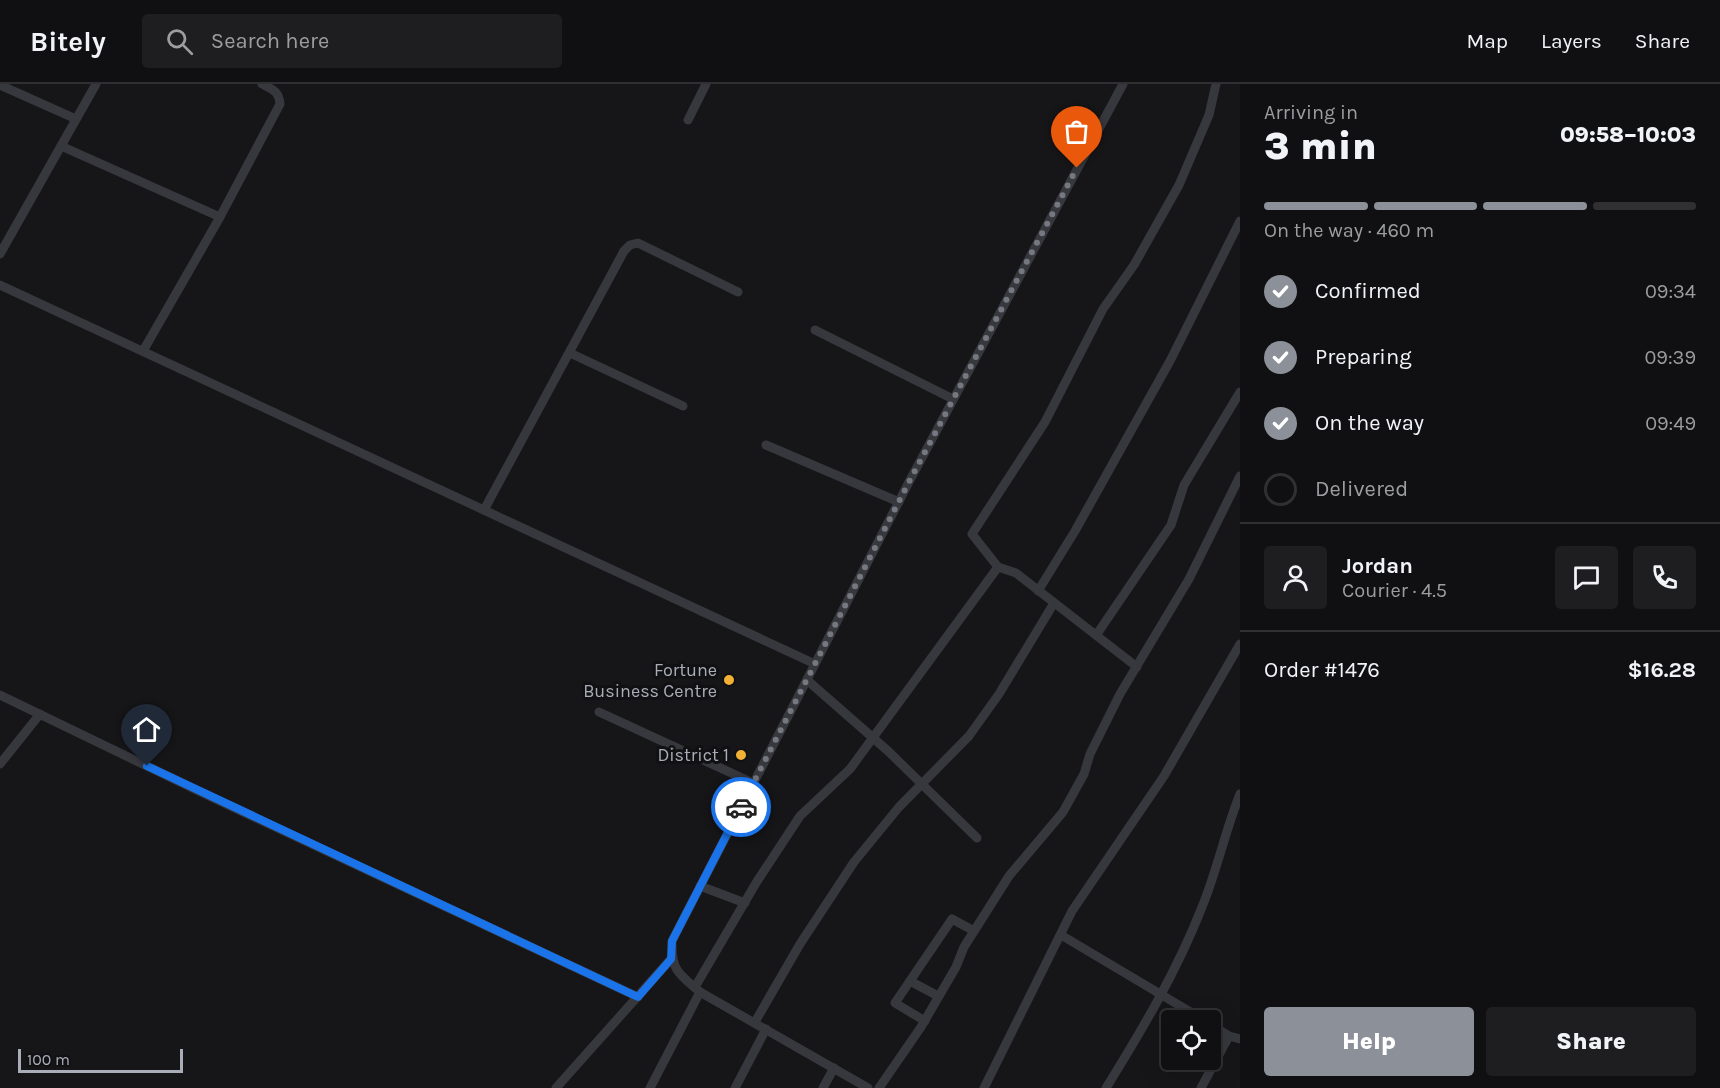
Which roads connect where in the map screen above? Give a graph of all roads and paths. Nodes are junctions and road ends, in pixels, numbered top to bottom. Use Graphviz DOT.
graph roads {
  1 [pos="96,84"];
  2 [pos="262,84"];
  3 [pos="706,84"];
  4 [pos="1123,84"];
  5 [pos="1216,84"];
  6 [pos="0,85"];
  7 [pos="76,120"];
  8 [pos="688,120"];
  9 [pos="62,146"];
  10 [pos="220,217"];
  11 [pos="1240,221"];
  12 [pos="0,254"];
  13 [pos="0,285"];
  14 [pos="738,292"];
  15 [pos="815,330"];
  16 [pos="143,351"];
  17 [pos="570,354"];
  18 [pos="1240,392"];
  19 [pos="953,399"];
  20 [pos="683,406"];
  21 [pos="766,445"];
  22 [pos="1240,476"];
  23 [pos="899,502"];
  24 [pos="484,510"];
  25 [pos="999,567"];
  26 [pos="1038,591"];
  27 [pos="1054,603"];
  28 [pos="1097,634"];
  29 [pos="1240,644"];
  30 [pos="815,664"];
  31 [pos="1137,667"];
  32 [pos="807,680"];
  33 [pos="0,695"];
  34 [pos="599,712"];
  35 [pos="40,714"];
  36 [pos="872,739"];
  37 [pos="0,764"];
  38 [pos="753,783"];
  39 [pos="921,784"];
  40 [pos="1240,795"];
  41 [pos="976,838"];
  42 [pos="700,886"];
  43 [pos="745,903"];
  44 [pos="974,931"];
  45 [pos="1061,935"];
  46 [pos="671,959"];
  47 [pos="910,981"];
  48 [pos="697,989"];
  49 [pos="1161,994"];
  50 [pos="938,996"];
  51 [pos="638,997"];
  52 [pos="1187,1010"];
  53 [pos="925,1021"];
  54 [pos="754,1022"];
  55 [pos="766,1029"];
  56 [pos="1221,1031"];
  57 [pos="1229,1036"];
  58 [pos="1240,1039"];
  59 [pos="834,1068"];
  60 [pos="556,1088"];
  61 [pos="650,1088"];
  62 [pos="735,1088"];
  63 [pos="823,1088"];
  64 [pos="868,1088"];
  65 [pos="879,1088"];
  66 [pos="984,1088"];
  67 [pos="1106,1088"];
  68 [pos="1201,1088"];
  1 -- 7 [label="street"];
  2 -- 10 [label="street"];
  3 -- 8 [label="street"];
  4 -- 19 [label="street"];
  5 -- 25 [label="street"];
  6 -- 7 [label="street"];
  7 -- 9 [label="street"];
  9 -- 10 [label="street"];
  9 -- 12 [label="street"];
  10 -- 16 [label="street"];
  11 -- 26 [label="street"];
  13 -- 24 [label="street"];
  14 -- 17 [label="street"];
  15 -- 19 [label="street"];
  17 -- 20 [label="street"];
  17 -- 24 [label="street"];
  18 -- 28 [label="street"];
  19 -- 23 [label="street"];
  21 -- 23 [label="street"];
  22 -- 31 [label="street"];
  23 -- 30 [label="street"];
  24 -- 30 [label="street"];
  25 -- 26 [label="street"];
  25 -- 36 [label="street"];
  26 -- 27 [label="street"];
  27 -- 28 [label="street"];
  27 -- 39 [label="street"];
  28 -- 31 [label="street"];
  29 -- 45 [label="street"];
  30 -- 32 [label="street"];
  31 -- 44 [label="street"];
  32 -- 36 [label="street"];
  32 -- 38 [label="street"];
  33 -- 35 [label="street"];
  34 -- 38 [label="street"];
  35 -- 37 [label="street"];
  35 -- 51 [label="street"];
  36 -- 39 [label="street"];
  36 -- 43 [label="street"];
  38 -- 42 [label="street"];
  39 -- 41 [label="street"];
  39 -- 54 [label="street"];
  40 -- 49 [label="street"];
  42 -- 43 [label="street"];
  42 -- 46 [label="street"];
  43 -- 48 [label="street"];
  44 -- 47 [label="street"];
  44 -- 50 [label="street"];
  45 -- 49 [label="street"];
  45 -- 66 [label="street"];
  46 -- 48 [label="street"];
  46 -- 51 [label="street"];
  47 -- 50 [label="street"];
  47 -- 53 [label="street"];
  48 -- 54 [label="street"];
  48 -- 61 [label="street"];
  49 -- 52 [label="street"];
  49 -- 67 [label="street"];
  50 -- 53 [label="street"];
  51 -- 60 [label="street"];
  53 -- 65 [label="street"];
  54 -- 55 [label="street"];
  55 -- 59 [label="street"];
  55 -- 62 [label="street"];
  56 -- 57 [label="street"];
  57 -- 58 [label="street"];
  57 -- 68 [label="street"];
  59 -- 63 [label="street"];
  59 -- 64 [label="street"];
}
